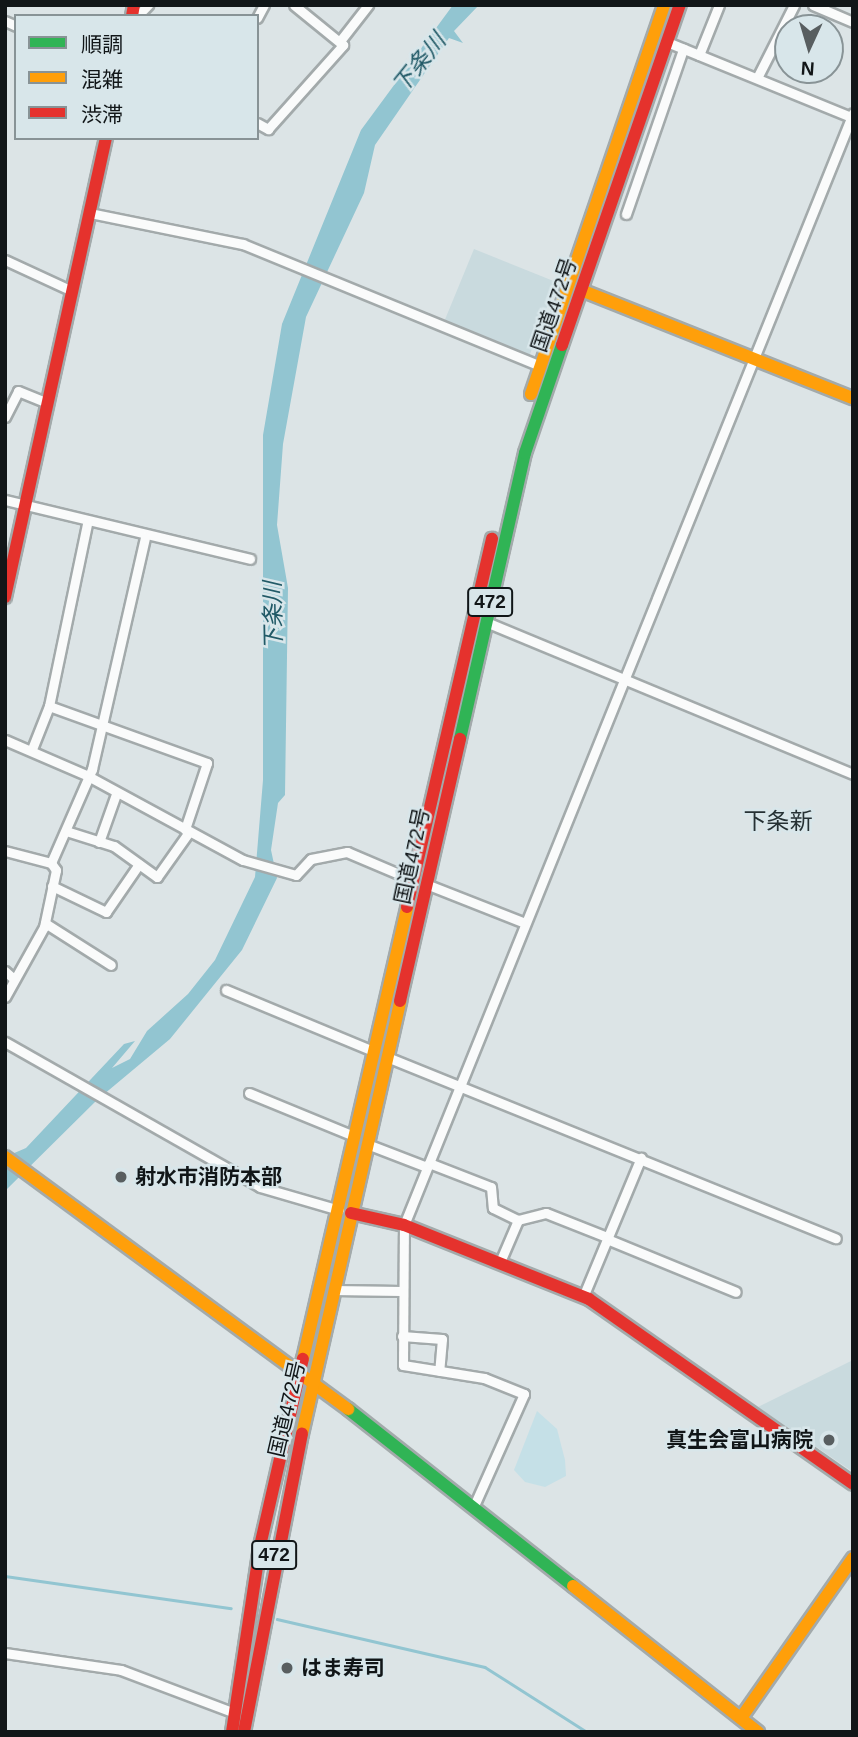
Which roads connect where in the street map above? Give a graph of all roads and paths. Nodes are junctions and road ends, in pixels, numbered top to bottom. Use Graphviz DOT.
graph roads {
  1 [pos="294,5"];
  2 [pos="368,5"];
  3 [pos="664,5"];
  4 [pos="680,5"];
  5 [pos="719,5"];
  6 [pos="794,5"];
  7 [pos="813,5"];
  8 [pos="853,22"];
  9 [pos="340,41"];
  10 [pos="667,43"];
  11 [pos="683,49"];
  12 [pos="699,55"];
  13 [pos="757,78"];
  14 [pos="852,115"];
  15 [pos="259,124"];
  16 [pos="106,140"];
  17 [pos="90,213"];
  18 [pos="626,214"];
  19 [pos="5,260"];
  20 [pos="581,290"];
  21 [pos="72,291"];
  22 [pos="754,357"];
  23 [pos="540,366"];
  24 [pos="853,398"];
  25 [pos="48,403"];
  26 [pos="5,417"];
  27 [pos="5,500"];
  28 [pos="24,508"];
  29 [pos="87,524"];
  30 [pos="145,537"];
  31 [pos="250,559"];
  32 [pos="5,597"];
  33 [pos="486,622"];
  34 [pos="625,682"];
  35 [pos="49,706"];
  36 [pos="104,723"];
  37 [pos="5,740"];
  38 [pos="32,749"];
  39 [pos="853,774"];
  40 [pos="88,776"];
  41 [pos="116,794"];
  42 [pos="66,831"];
  43 [pos="187,831"];
  44 [pos="99,842"];
  45 [pos="5,851"];
  46 [pos="51,863"];
  47 [pos="139,864"];
  48 [pos="420,882"];
  49 [pos="52,886"];
  50 [pos="525,922"];
  51 [pos="45,923"];
  52 [pos="111,965"];
  53 [pos="5,971"];
  54 [pos="14,979"];
  55 [pos="226,990"];
  56 [pos="5,997"];
  57 [pos="5,1042"];
  58 [pos="373,1051"];
  59 [pos="387,1057"];
  60 [pos="461,1084"];
  61 [pos="249,1093"];
  62 [pos="354,1136"];
  63 [pos="367,1144"];
  64 [pos="5,1157"];
  65 [pos="641,1158"];
  66 [pos="428,1165"];
  67 [pos="337,1210"];
  68 [pos="351,1213"];
  69 [pos="517,1220"];
  70 [pos="404,1225"];
  71 [pos="607,1238"];
  72 [pos="836,1238"];
  73 [pos="500,1262"];
  74 [pos="334,1290"];
  75 [pos="401,1291"];
  76 [pos="736,1292"];
  77 [pos="583,1297"];
  78 [pos="402,1336"];
  79 [pos="299,1370"];
  80 [pos="439,1371"];
  81 [pos="313,1381"];
  82 [pos="853,1484"];
  83 [pos="473,1507"];
  84 [pos="853,1558"];
  85 [pos="5,1653"];
  86 [pos="235,1713"];
  87 [pos="741,1718"];
  88 [pos="232,1732"];
  89 [pos="244,1732"];
  90 [pos="758,1732"];
  1 -- 9 [label="street"];
  2 -- 9 [label="street"];
  3 -- 23 [label="main road, 国道472号 / 472"];
  4 -- 10 [label="main road, 国道472号 / 472"];
  5 -- 12 [label="street"];
  6 -- 13 [label="street"];
  7 -- 8 [label="street"];
  9 -- 15 [label="street"];
  10 -- 11 [label="street"];
  10 -- 20 [label="main road, 国道472号 / 472"];
  11 -- 12 [label="street"];
  11 -- 18 [label="street"];
  12 -- 13 [label="street"];
  13 -- 14 [label="street"];
  14 -- 22 [label="street"];
  16 -- 17 [label="main road"];
  17 -- 21 [label="main road"];
  17 -- 23 [label="street"];
  19 -- 21 [label="street"];
  20 -- 22 [label="main road"];
  20 -- 33 [label="main road, 国道472号 / 472"];
  21 -- 25 [label="main road"];
  22 -- 24 [label="main road"];
  22 -- 34 [label="street"];
  23 -- 48 [label="main road, 国道472号 / 472"];
  25 -- 26 [label="street"];
  25 -- 28 [label="main road"];
  27 -- 28 [label="street"];
  28 -- 29 [label="street"];
  28 -- 32 [label="main road"];
  29 -- 30 [label="street"];
  29 -- 35 [label="street"];
  30 -- 31 [label="street"];
  30 -- 36 [label="street"];
  33 -- 34 [label="street"];
  33 -- 48 [label="main road, 国道472号 / 472"];
  34 -- 39 [label="street"];
  34 -- 50 [label="street"];
  35 -- 36 [label="street"];
  35 -- 38 [label="street"];
  36 -- 40 [label="street"];
  36 -- 43 [label="street"];
  37 -- 38 [label="street"];
  38 -- 40 [label="street"];
  40 -- 41 [label="street"];
  40 -- 42 [label="street"];
  41 -- 43 [label="street"];
  41 -- 44 [label="street"];
  42 -- 44 [label="street"];
  42 -- 46 [label="street"];
  43 -- 47 [label="street"];
  43 -- 48 [label="street"];
  44 -- 47 [label="street"];
  45 -- 46 [label="street"];
  46 -- 49 [label="street"];
  47 -- 49 [label="street"];
  48 -- 50 [label="street"];
  48 -- 58 [label="main road, 国道472号 / 472"];
  48 -- 59 [label="main road, 国道472号 / 472"];
  49 -- 51 [label="street"];
  50 -- 60 [label="street"];
  51 -- 52 [label="street"];
  51 -- 54 [label="street"];
  53 -- 54 [label="street"];
  54 -- 56 [label="street"];
  55 -- 58 [label="street"];
  57 -- 67 [label="street"];
  58 -- 62 [label="main road, 国道472号 / 472"];
  59 -- 60 [label="street"];
  59 -- 63 [label="main road, 国道472号 / 472"];
  60 -- 65 [label="street"];
  60 -- 66 [label="street"];
  61 -- 62 [label="street"];
  62 -- 67 [label="main road, 国道472号 / 472"];
  63 -- 66 [label="street"];
  63 -- 68 [label="main road, 国道472号 / 472"];
  64 -- 79 [label="main road"];
  65 -- 71 [label="street"];
  65 -- 72 [label="street"];
  66 -- 69 [label="street"];
  66 -- 70 [label="street"];
  67 -- 68 [label="street"];
  67 -- 79 [label="main road, 国道472号 / 472"];
  68 -- 70 [label="main road"];
  68 -- 74 [label="main road, 国道472号 / 472"];
  69 -- 71 [label="street"];
  69 -- 73 [label="street"];
  70 -- 73 [label="main road"];
  70 -- 75 [label="street"];
  71 -- 76 [label="street"];
  71 -- 77 [label="street"];
  73 -- 77 [label="main road"];
  74 -- 75 [label="street"];
  74 -- 81 [label="main road, 国道472号 / 472"];
  75 -- 78 [label="street"];
  77 -- 82 [label="main road"];
  78 -- 80 [label="street"];
  78 -- 80 [label="street"];
  79 -- 81 [label="main road"];
  79 -- 86 [label="main road, 国道472号 / 472"];
  80 -- 83 [label="street"];
  81 -- 83 [label="main road"];
  81 -- 89 [label="main road, 国道472号 / 472"];
  83 -- 87 [label="main road"];
  84 -- 87 [label="main road"];
  85 -- 86 [label="street"];
  86 -- 88 [label="main road, 国道472号 / 472"];
  87 -- 90 [label="main road"];
}
